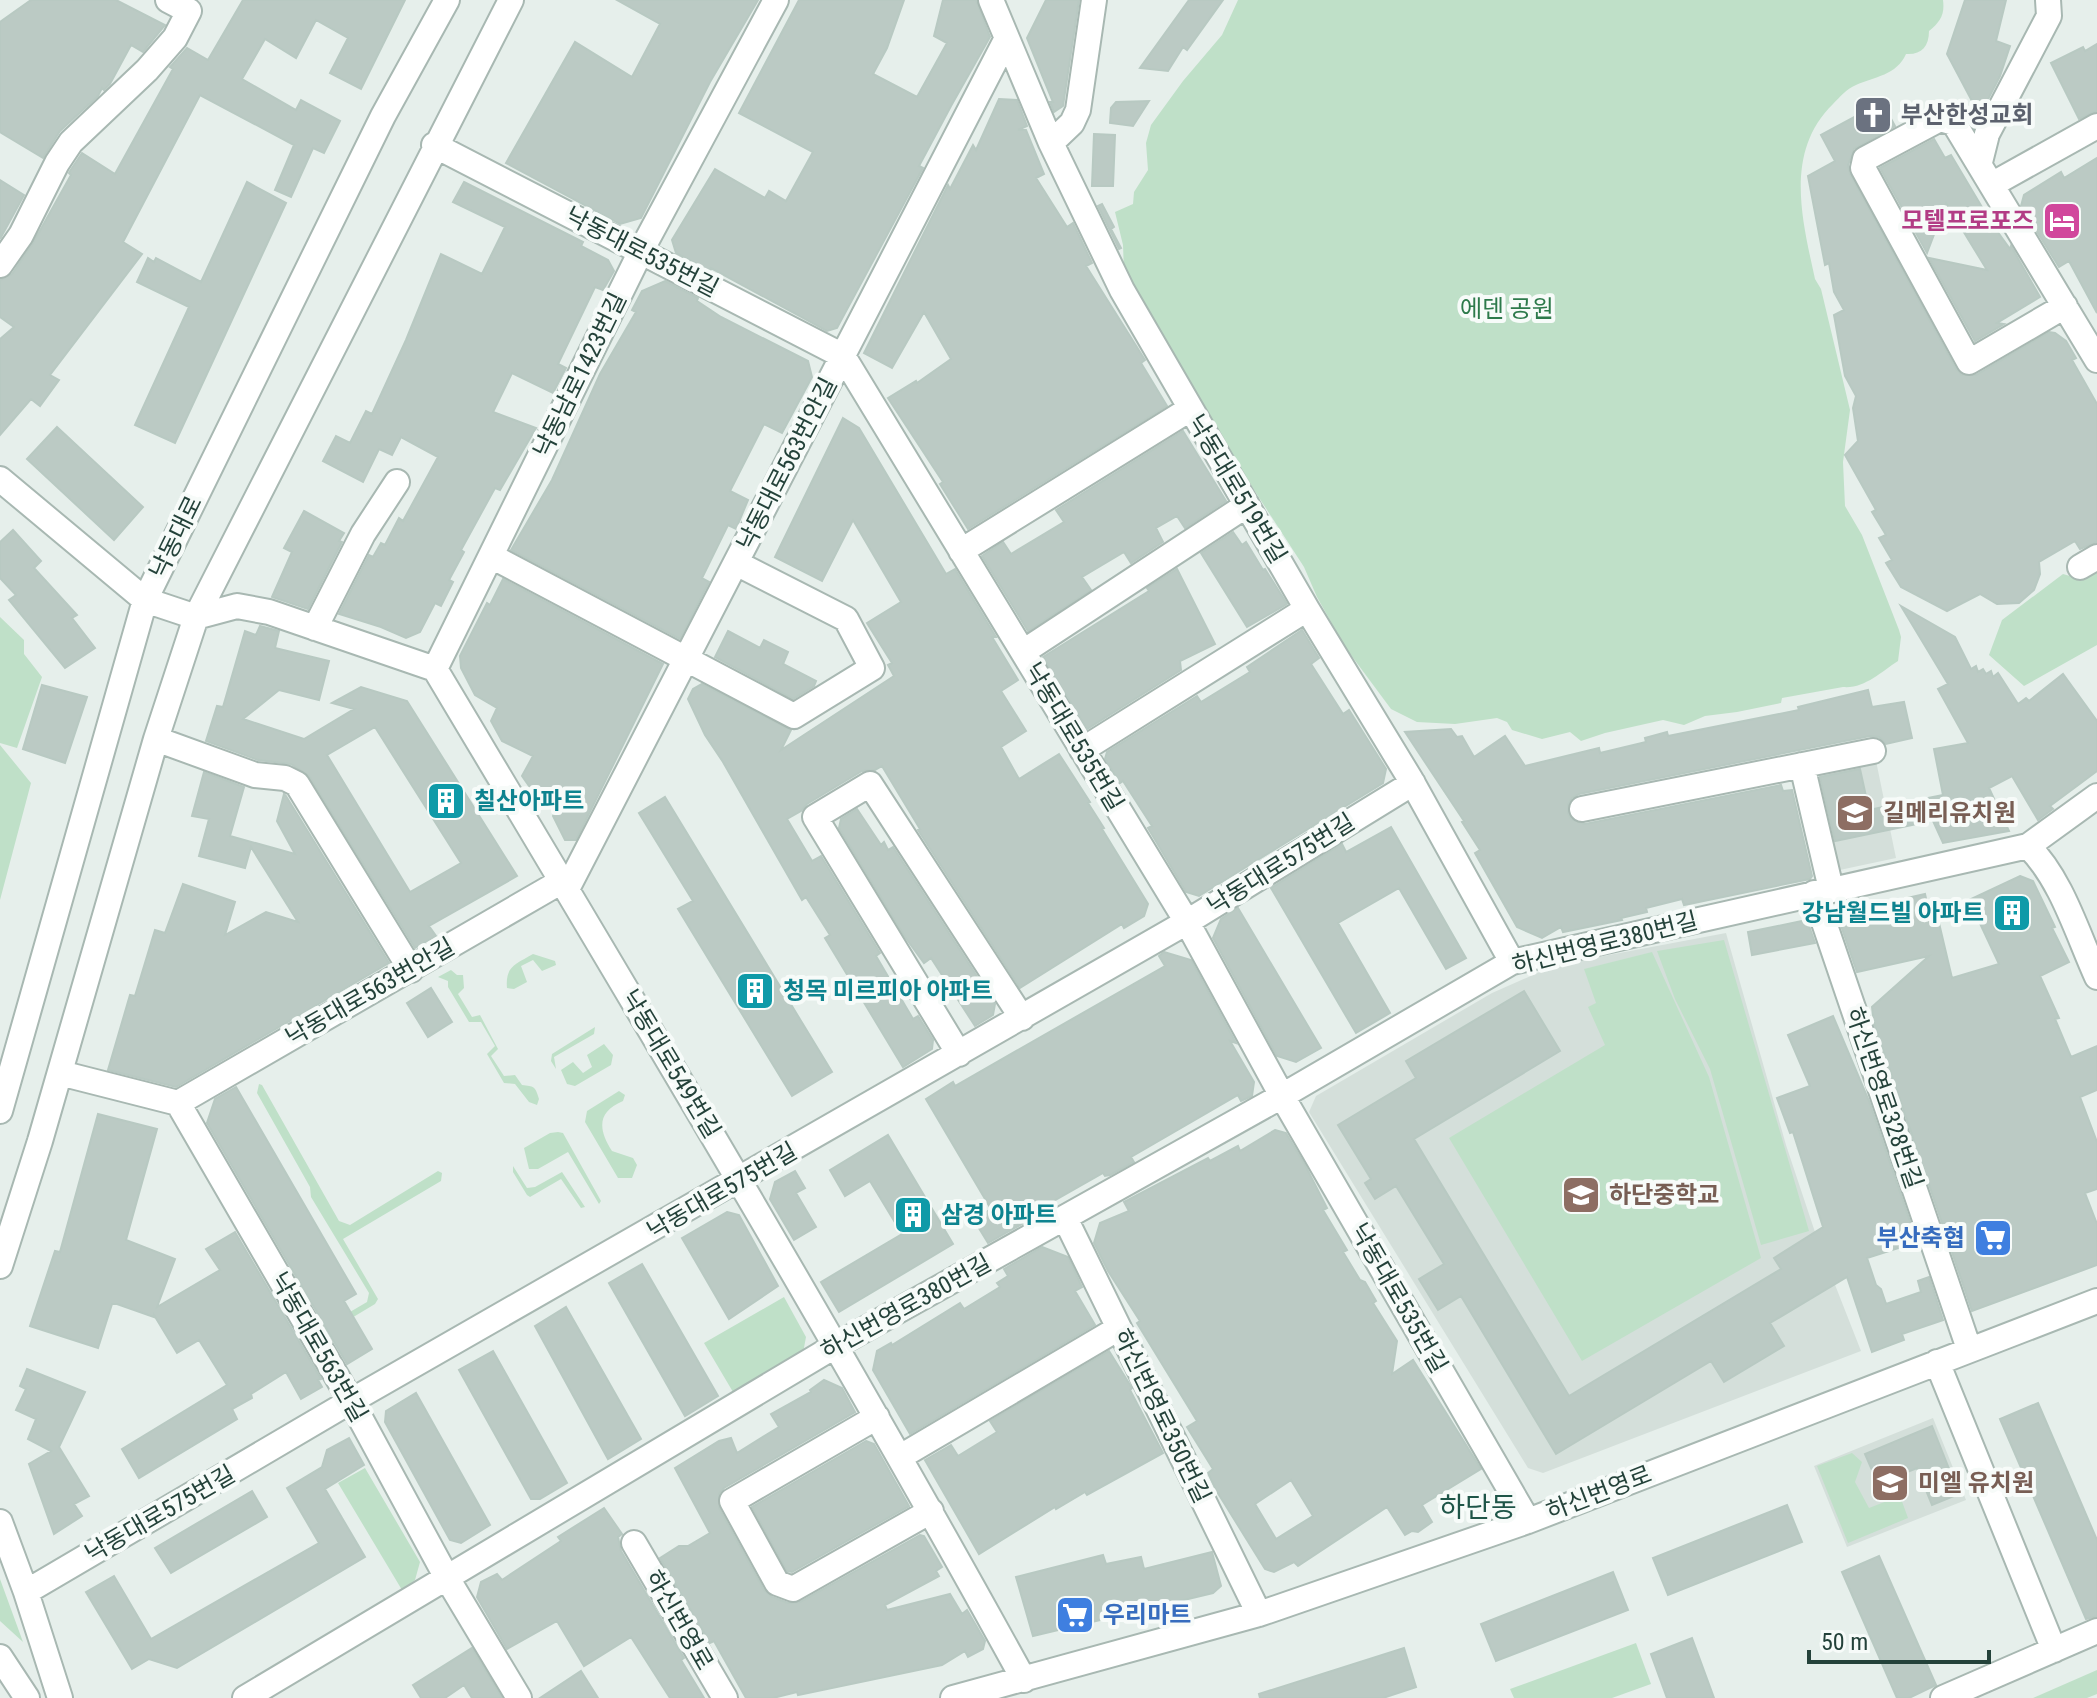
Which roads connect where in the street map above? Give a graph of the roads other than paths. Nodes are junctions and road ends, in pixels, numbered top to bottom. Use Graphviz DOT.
graph roads {
  1 [pos="447,0"];
  2 [pos="511,0"];
  3 [pos="776,0"];
  4 [pos="991,0"];
  5 [pos="1094,0"];
  6 [pos="2048,0"];
  7 [pos="178,6"];
  8 [pos="1007,38"];
  9 [pos="2097,126"];
  10 [pos="1051,143"];
  11 [pos="434,145"];
  12 [pos="1980,162"];
  13 [pos="1993,184"];
  14 [pos="641,251"];
  15 [pos="0,265"];
  16 [pos="2065,306"];
  17 [pos="843,356"];
  18 [pos="2097,360"];
  19 [pos="1190,409"];
  20 [pos="0,479"];
  21 [pos="397,482"];
  22 [pos="1247,505"];
  23 [pos="961,551"];
  24 [pos="491,556"];
  25 [pos="736,563"];
  26 [pos="145,600"];
  27 [pos="1307,609"];
  28 [pos="196,617"];
  29 [pos="315,628"];
  30 [pos="1023,652"];
  31 [pos="687,659"];
  32 [pos="435,669"];
  33 [pos="156,739"];
  34 [pos="1082,750"];
  35 [pos="1873,751"];
  36 [pos="1802,765"];
  37 [pos="1413,783"];
  38 [pos="2097,796"];
  39 [pos="1582,809"];
  40 [pos="2028,846"];
  41 [pos="564,885"];
  42 [pos="1823,891"];
  43 [pos="1187,922"];
  44 [pos="1512,962"];
  45 [pos="411,970"];
  46 [pos="2097,977"];
  47 [pos="1022,1018"];
  48 [pos="959,1054"];
  49 [pos="60,1073"];
  50 [pos="1282,1096"];
  51 [pos="178,1103"];
  52 [pos="0,1111"];
  53 [pos="741,1180"];
  54 [pos="1065,1218"];
  55 [pos="0,1266"];
  56 [pos="2097,1301"];
  57 [pos="1119,1328"];
  58 [pos="835,1346"];
  59 [pos="1969,1349"];
  60 [pos="1937,1362"];
  61 [pos="351,1401"];
  62 [pos="877,1417"];
  63 [pos="900,1457"];
  64 [pos="931,1511"];
  65 [pos="1528,1521"];
  66 [pos="0,1522"];
  67 [pos="634,1543"];
  68 [pos="447,1578"];
  69 [pos="26,1592"];
  70 [pos="1259,1614"];
  71 [pos="2097,1631"];
  72 [pos="2054,1650"];
  73 [pos="0,1657"];
  74 [pos="1024,1680"];
  75 [pos="27,1698"];
  76 [pos="60,1698"];
  77 [pos="245,1698"];
  78 [pos="519,1698"];
  79 [pos="725,1698"];
  80 [pos="956,1698"];
  81 [pos="1943,1698"];
  1 -- 26 [label="street, 낙동대로"];
  2 -- 11 [label="street"];
  3 -- 14 [label="street, 낙동남로1423번길"];
  4 -- 8 [label="street, 낙동대로519번길"];
  5 -- 10 [label="street"];
  6 -- 12 [label="street"];
  7 -- 15 [label="street"];
  8 -- 10 [label="street, 낙동대로519번길"];
  8 -- 17 [label="street, 낙동대로563번안길"];
  9 -- 13 [label="street"];
  10 -- 19 [label="street, 낙동대로519번길"];
  11 -- 14 [label="street, 낙동대로535번길"];
  11 -- 28 [label="street"];
  12 -- 13 [label="street"];
  12 -- 16 [label="street"];
  13 -- 16 [label="street"];
  14 -- 17 [label="street, 낙동대로535번길"];
  14 -- 24 [label="street, 낙동남로1423번길"];
  16 -- 18 [label="street"];
  17 -- 23 [label="street, 낙동대로535번길"];
  17 -- 25 [label="street, 낙동대로563번안길"];
  19 -- 22 [label="street, 낙동대로519번길"];
  19 -- 23 [label="street"];
  20 -- 26 [label="street"];
  21 -- 29 [label="street"];
  22 -- 27 [label="street, 낙동대로519번길"];
  22 -- 30 [label="street"];
  23 -- 30 [label="street, 낙동대로535번길"];
  24 -- 31 [label="street"];
  24 -- 32 [label="street, 낙동남로1423번길"];
  25 -- 31 [label="street, 낙동대로563번안길"];
  25 -- 31 [label="street"];
  26 -- 28 [label="street"];
  26 -- 52 [label="street, 낙동대로"];
  27 -- 34 [label="street"];
  27 -- 37 [label="street, 낙동대로519번길"];
  28 -- 29 [label="street"];
  28 -- 33 [label="street"];
  29 -- 32 [label="street"];
  30 -- 34 [label="street, 낙동대로535번길"];
  31 -- 41 [label="street, 낙동대로563번안길"];
  32 -- 41 [label="street, 낙동대로549번길"];
  33 -- 45 [label="street"];
  33 -- 49 [label="street"];
  34 -- 43 [label="street, 낙동대로535번길"];
  35 -- 36 [label="street"];
  36 -- 39 [label="street"];
  36 -- 42 [label="street, 하신번영로328번길"];
  37 -- 43 [label="street, 낙동대로575번길"];
  37 -- 44 [label="street, 낙동대로519번길"];
  38 -- 40 [label="street, 하신번영로380번길"];
  40 -- 42 [label="street, 하신번영로380번길"];
  40 -- 46 [label="street"];
  41 -- 45 [label="street, 낙동대로563번안길"];
  41 -- 53 [label="street, 낙동대로549번길"];
  42 -- 44 [label="street, 하신번영로380번길"];
  42 -- 59 [label="street, 하신번영로328번길"];
  43 -- 47 [label="street, 낙동대로575번길"];
  43 -- 50 [label="street, 낙동대로535번길"];
  44 -- 50 [label="street, 하신번영로380번길"];
  45 -- 51 [label="street, 낙동대로563번안길"];
  47 -- 48 [label="street, 낙동대로575번길"];
  47 -- 48 [label="street"];
  48 -- 53 [label="street, 낙동대로575번길"];
  49 -- 51 [label="street"];
  49 -- 55 [label="street"];
  50 -- 54 [label="street, 하신번영로380번길"];
  50 -- 65 [label="street, 낙동대로535번길"];
  51 -- 61 [label="street, 낙동대로563번길"];
  53 -- 58 [label="street, 낙동대로549번길"];
  53 -- 61 [label="street, 낙동대로575번길"];
  54 -- 57 [label="street, 하신번영로350번길"];
  54 -- 58 [label="street, 하신번영로380번길"];
  56 -- 59 [label="street, 하신번영로"];
  57 -- 63 [label="street"];
  57 -- 70 [label="street, 하신번영로350번길"];
  58 -- 62 [label="street, 낙동대로549번길"];
  58 -- 68 [label="street, 하신번영로380번길"];
  59 -- 60 [label="street, 하신번영로"];
  60 -- 65 [label="street, 하신번영로"];
  60 -- 72 [label="street"];
  61 -- 68 [label="street, 낙동대로563번길"];
  61 -- 69 [label="street, 낙동대로575번길"];
  62 -- 63 [label="street, 낙동대로549번길"];
  62 -- 64 [label="street"];
  63 -- 64 [label="street, 낙동대로549번길"];
  64 -- 74 [label="street, 낙동대로549번길"];
  65 -- 70 [label="street, 하신번영로"];
  66 -- 69 [label="street"];
  67 -- 79 [label="street, 하신번영로"];
  68 -- 77 [label="street, 하신번영로380번길"];
  68 -- 78 [label="street, 낙동대로563번길"];
  69 -- 76 [label="street"];
  70 -- 74 [label="street, 하신번영로"];
  71 -- 72 [label="street"];
  72 -- 81 [label="street"];
  73 -- 75 [label="street"];
  74 -- 80 [label="street, 하신번영로"];
}
